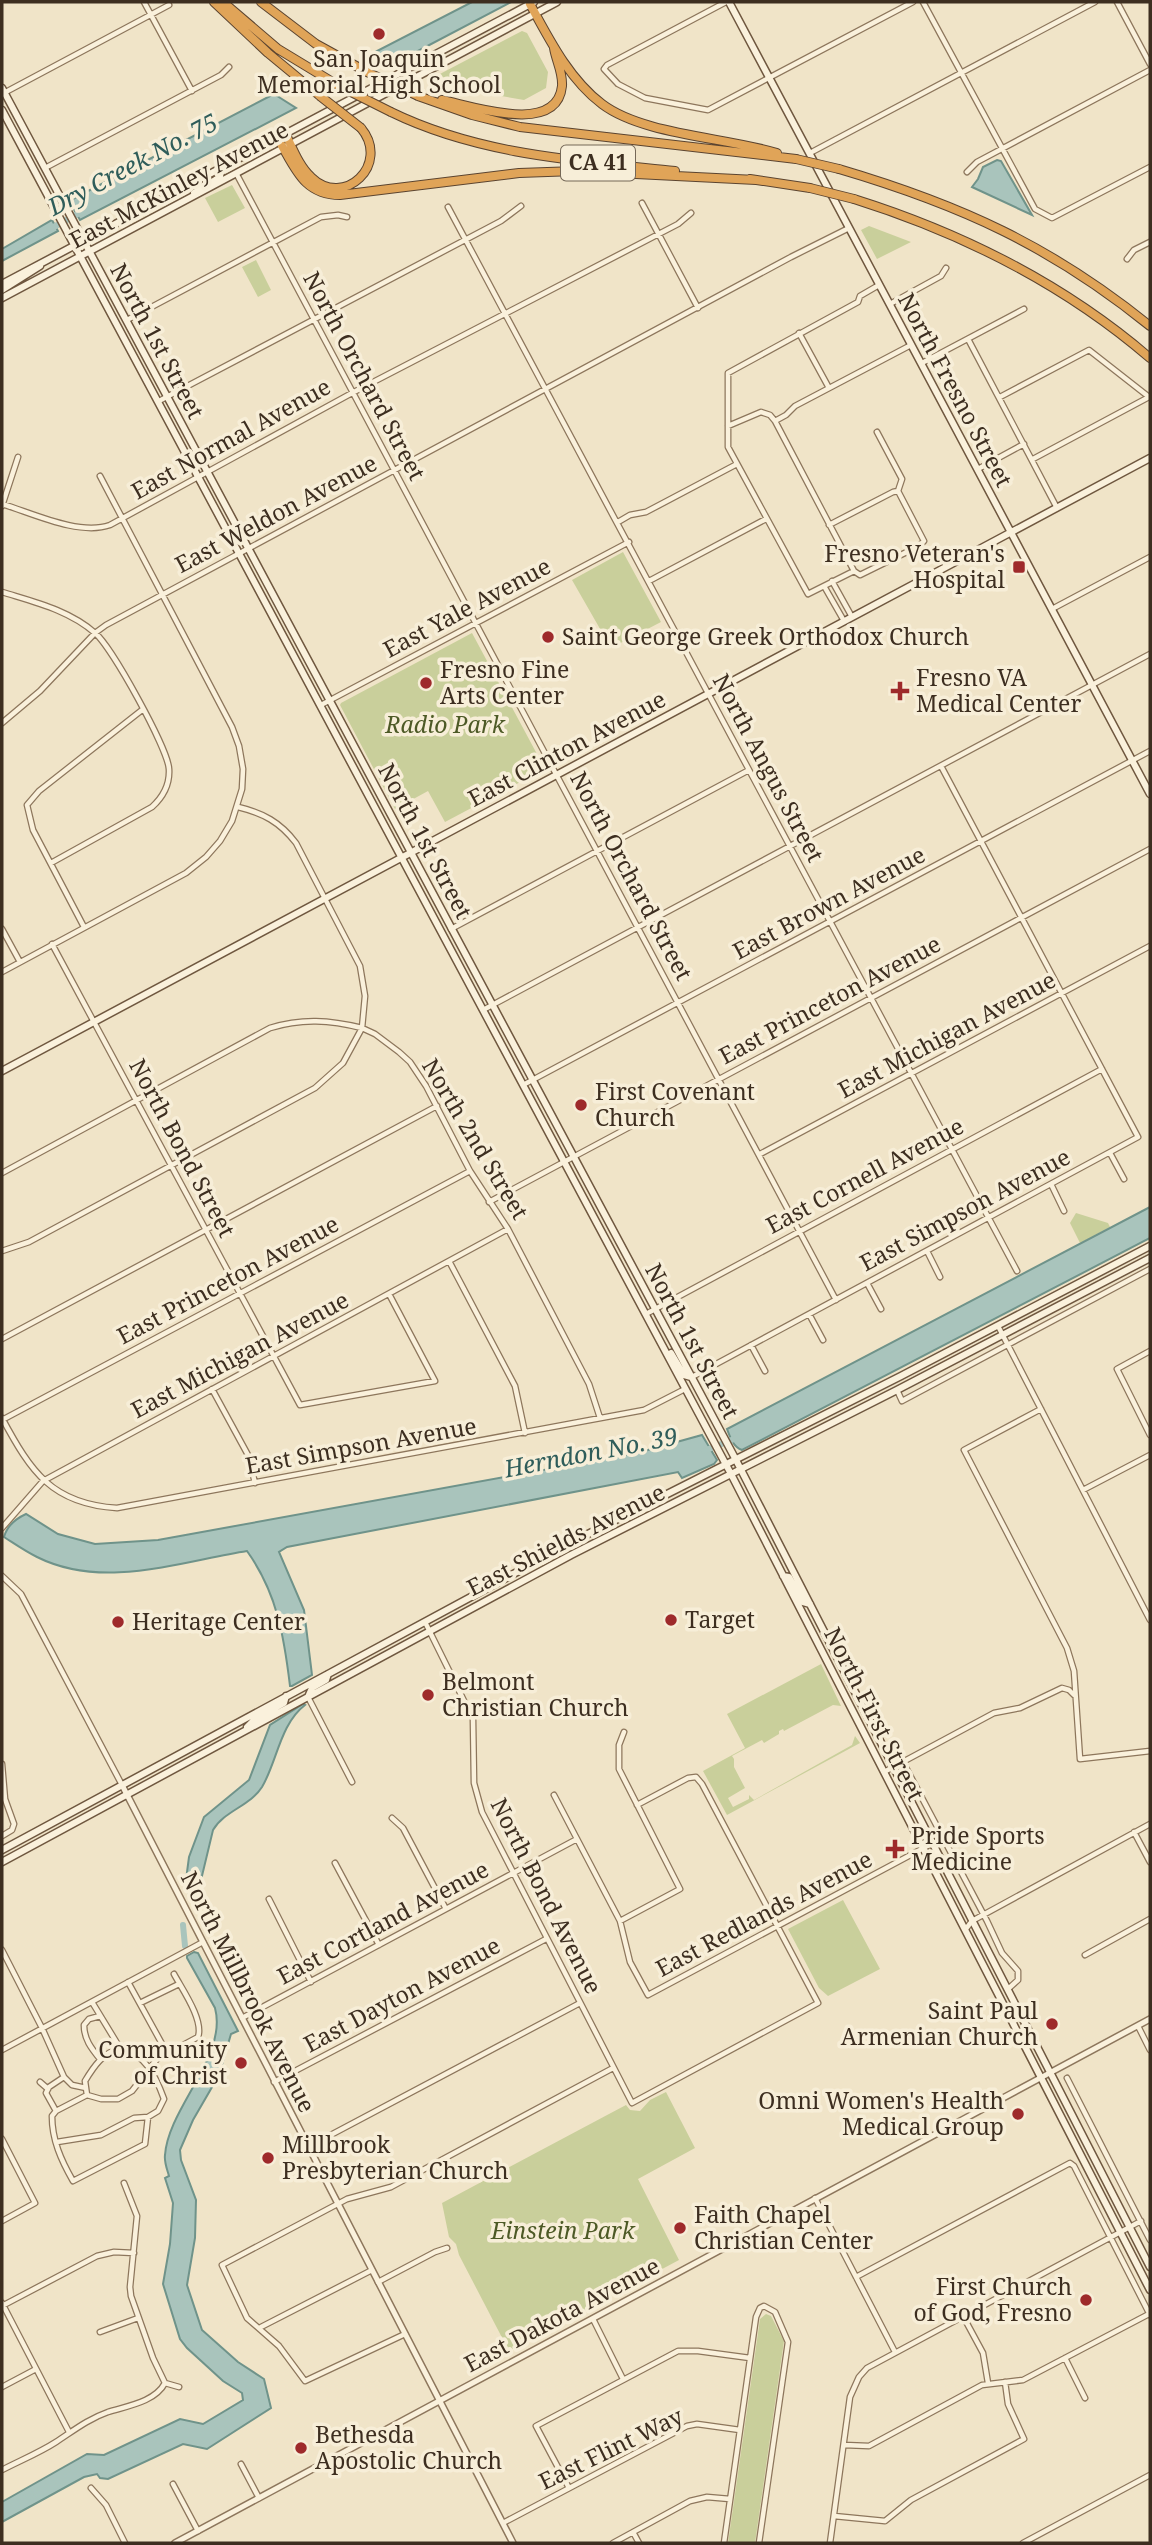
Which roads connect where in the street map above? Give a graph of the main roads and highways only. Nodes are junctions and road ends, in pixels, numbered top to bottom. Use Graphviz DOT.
graph roads {
  1 [pos="214,2"];
  2 [pos="223,2"];
  3 [pos="261,2"];
  4 [pos="557,2"];
  5 [pos="728,2"];
  6 [pos="532,3"];
  7 [pos="535,13"];
  8 [pos="554,48"];
  9 [pos="3,92"];
  10 [pos="418,96"];
  11 [pos="2,110"];
  12 [pos="282,137"];
  13 [pos="287,146"];
  14 [pos="796,159"];
  15 [pos="220,169"];
  16 [pos="756,180"];
  17 [pos="184,201"];
  18 [pos="84,241"];
  19 [pos="74,246"];
  20 [pos="89,252"];
  21 [pos="80,257"];
  22 [pos="47,260"];
  23 [pos="2,284"];
  24 [pos="2,290"];
  25 [pos="2,298"];
  26 [pos="1150,326"];
  27 [pos="1150,358"];
  28 [pos="1150,458"];
  29 [pos="1011,532"];
  30 [pos="1150,794"];
  31 [pos="410,852"];
  32 [pos="401,857"];
  33 [pos="452,929"];
  34 [pos="449,946"];
  35 [pos="2,1071"];
  36 [pos="1150,1246"];
  37 [pos="1150,1258"];
  38 [pos="655,1332"];
  39 [pos="691,1377"];
  40 [pos="730,1450"];
  41 [pos="721,1454"];
  42 [pos="736,1460"];
  43 [pos="726,1465"];
  44 [pos="741,1470"];
  45 [pos="731,1475"];
  46 [pos="783,1576"];
  47 [pos="810,1604"];
  48 [pos="328,1674"];
  49 [pos="286,1696"];
  50 [pos="308,1697"];
  51 [pos="243,1731"];
  52 [pos="2,1850"];
  53 [pos="2,1862"];
  54 [pos="1150,2267"];
  55 [pos="1150,2290"];
  1 -- 13 [label="highway, bridge"];
  2 -- 16 [label="highway, CA 41, bridge"];
  3 -- 10 [label="highway, CA 41, bridge"];
  4 -- 7 [label="main road, East McKinley Avenue"];
  5 -- 29 [label="main road, North Fresno Street"];
  6 -- 7 [label="highway"];
  6 -- 12 [label="main road, East McKinley Avenue"];
  7 -- 8 [label="highway"];
  7 -- 13 [label="main road, East McKinley Avenue"];
  8 -- 10 [label="highway"];
  8 -- 14 [label="highway"];
  9 -- 18 [label="main road, North 1st Street"];
  10 -- 14 [label="highway, CA 41"];
  11 -- 19 [label="main road, North 1st Street"];
  12 -- 13 [label="highway"];
  12 -- 15 [label="main road, East McKinley Avenue"];
  13 -- 16 [label="highway"];
  13 -- 17 [label="main road, East McKinley Avenue"];
  14 -- 26 [label="highway, CA 41, bridge"];
  15 -- 17 [label="main road"];
  15 -- 18 [label="main road, East McKinley Avenue"];
  16 -- 27 [label="highway, CA 41, bridge"];
  17 -- 20 [label="main road, East McKinley Avenue"];
  18 -- 19 [label="main road, East McKinley Avenue"];
  18 -- 20 [label="main road, North 1st Street"];
  19 -- 21 [label="main road, North 1st Street"];
  19 -- 22 [label="main road, East McKinley Avenue"];
  20 -- 21 [label="main road, East McKinley Avenue"];
  20 -- 31 [label="main road, North 1st Street"];
  21 -- 25 [label="main road, East McKinley Avenue"];
  21 -- 32 [label="main road, North 1st Street"];
  22 -- 23 [label="main road, East McKinley Avenue"];
  22 -- 24 [label="main road"];
  28 -- 29 [label="main road, East Clinton Avenue"];
  29 -- 30 [label="main road, North Fresno Street"];
  29 -- 31 [label="main road, East Clinton Avenue"];
  31 -- 32 [label="main road, East Clinton Avenue"];
  31 -- 33 [label="main road, North 1st Street"];
  32 -- 34 [label="main road, North 1st Street"];
  32 -- 35 [label="main road, East Clinton Avenue"];
  33 -- 34 [label="main road"];
  33 -- 39 [label="main road, North 1st Street"];
  34 -- 38 [label="main road, North 1st Street"];
  36 -- 42 [label="main road, East Shields Avenue"];
  37 -- 44 [label="main road, East Shields Avenue"];
  38 -- 39 [label="main road"];
  38 -- 41 [label="main road, North 1st Street"];
  39 -- 40 [label="main road, North 1st Street"];
  40 -- 42 [label="main road, North First Street"];
  41 -- 43 [label="main road, North First Street"];
  42 -- 43 [label="main road, East Shields Avenue"];
  42 -- 44 [label="main road, North First Street"];
  43 -- 45 [label="main road, North First Street"];
  43 -- 48 [label="main road, East Shields Avenue"];
  44 -- 45 [label="main road, East Shields Avenue"];
  44 -- 47 [label="main road, North First Street"];
  45 -- 46 [label="main road, North First Street"];
  45 -- 50 [label="main road, East Shields Avenue"];
  46 -- 47 [label="main road"];
  46 -- 55 [label="main road, North First Street"];
  47 -- 54 [label="main road, North First Street"];
  48 -- 49 [label="main road, East Shields Avenue"];
  48 -- 50 [label="main road"];
  49 -- 51 [label="main road"];
  49 -- 52 [label="main road, East Shields Avenue"];
  50 -- 51 [label="main road, East Shields Avenue"];
  51 -- 53 [label="main road, East Shields Avenue"];
}
